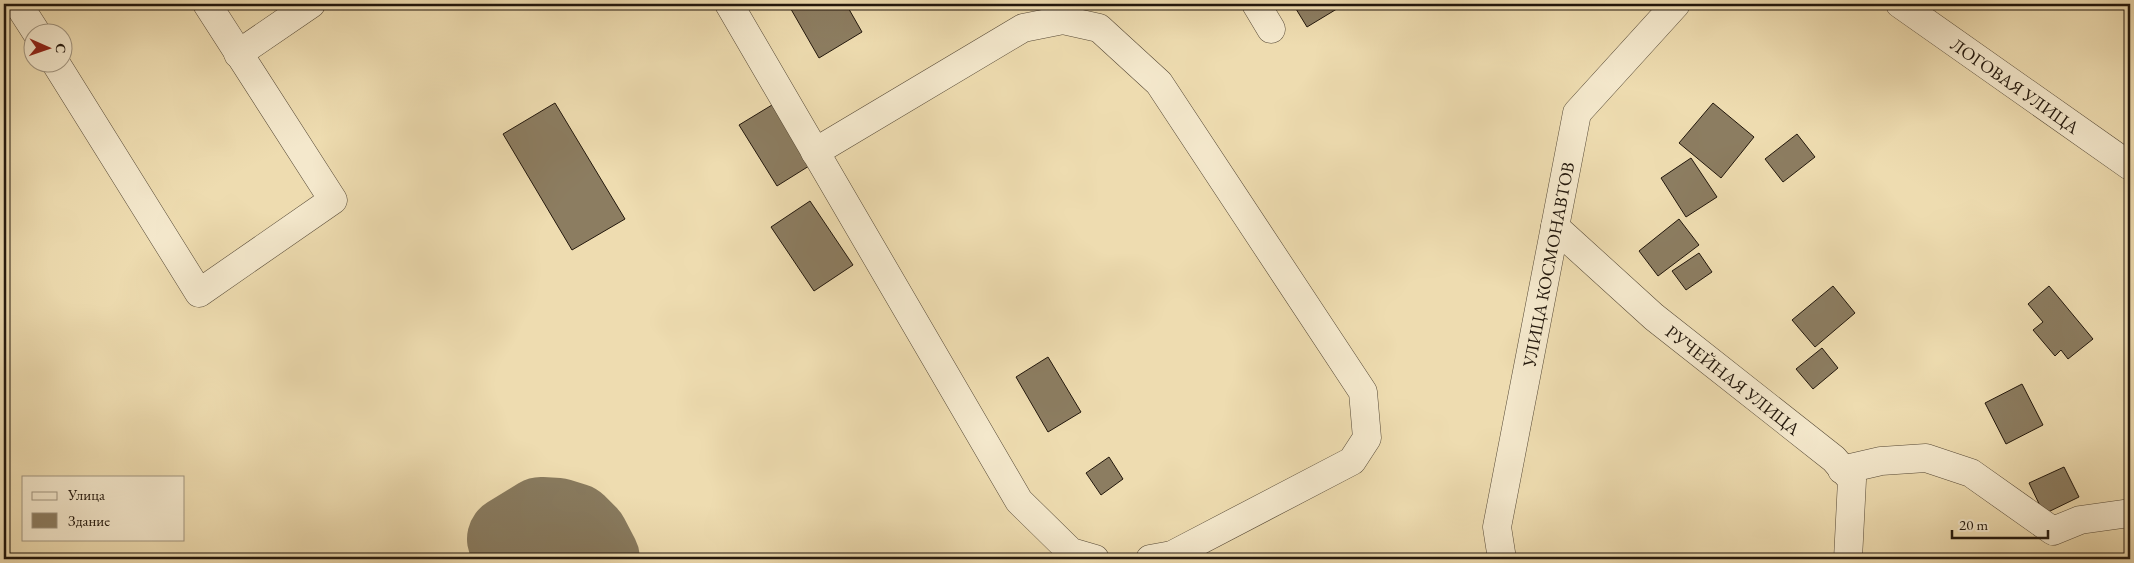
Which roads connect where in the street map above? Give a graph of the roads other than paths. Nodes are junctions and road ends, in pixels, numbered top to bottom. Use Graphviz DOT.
graph roads {
  1 [pos="18,4"];
  2 [pos="207,4"];
  3 [pos="311,4"];
  4 [pos="729,4"];
  5 [pos="1256,4"];
  6 [pos="1676,4"];
  7 [pos="1900,4"];
  8 [pos="30,22"];
  9 [pos="1271,29"];
  10 [pos="238,54"];
  11 [pos="61,72"];
  12 [pos="815,152"];
  13 [pos="2130,166"];
  14 [pos="1555,227"];
  15 [pos="1842,470"];
  16 [pos="2130,513"];
  17 [pos="1095,559"];
  18 [pos="1150,559"];
  19 [pos="1502,559"];
  20 [pos="1848,559"];
  1 -- 8 [label="street"];
  2 -- 10 [label="street"];
  3 -- 10 [label="street"];
  4 -- 12 [label="street"];
  5 -- 9 [label="street"];
  6 -- 14 [label="street, УЛИЦА КОСМОНАВТОВ"];
  7 -- 13 [label="street, ЛОГОВАЯ УЛИЦА"];
  10 -- 11 [label="street"];
  12 -- 17 [label="street"];
  12 -- 18 [label="street"];
  14 -- 15 [label="street, РУЧЕЙНАЯ УЛИЦА"];
  14 -- 19 [label="street, УЛИЦА КОСМОНАВТОВ"];
  15 -- 16 [label="street"];
  15 -- 20 [label="street, РУЧЕЙНАЯ УЛИЦА"];
}
